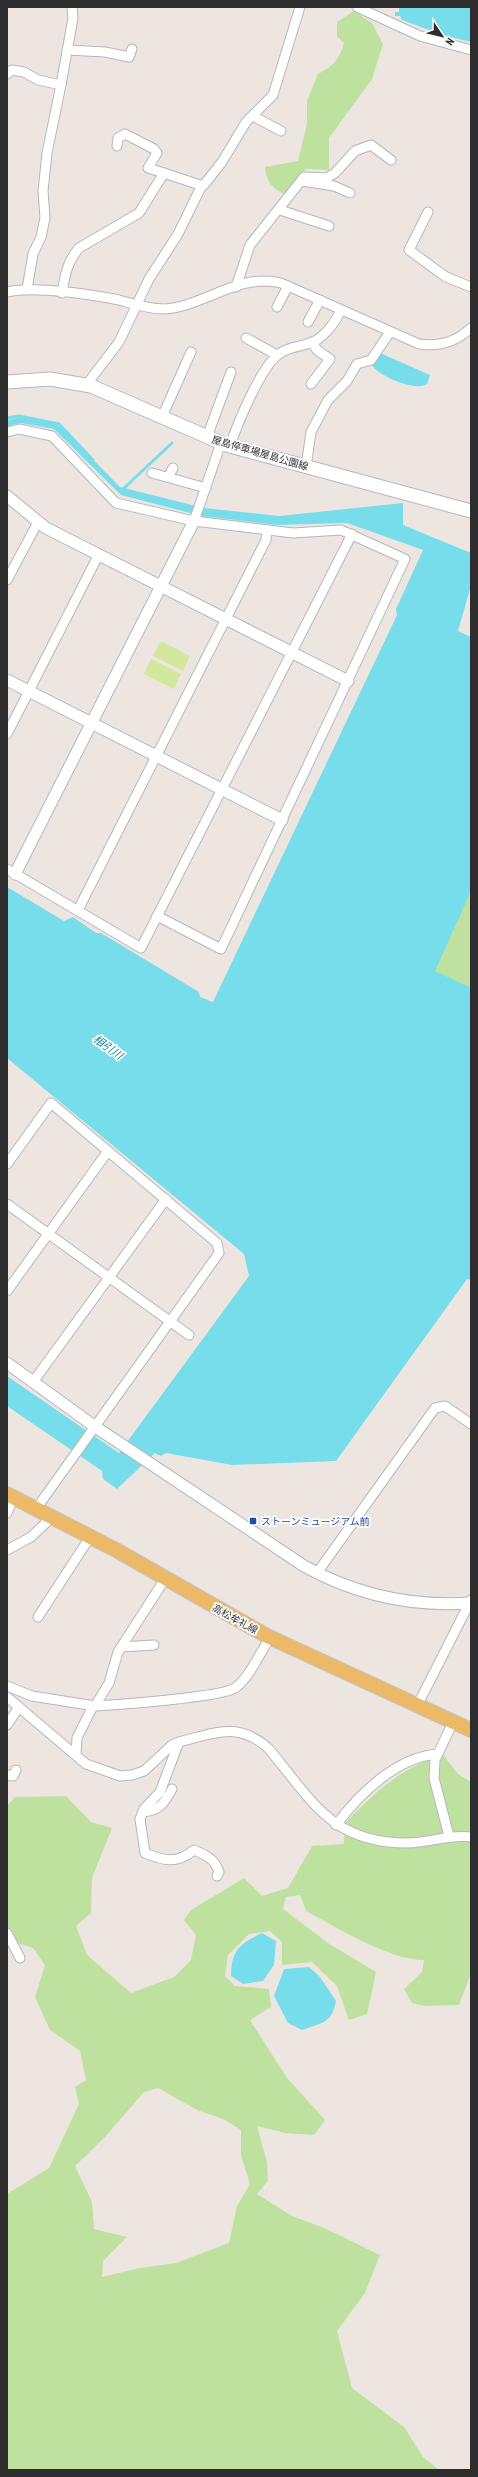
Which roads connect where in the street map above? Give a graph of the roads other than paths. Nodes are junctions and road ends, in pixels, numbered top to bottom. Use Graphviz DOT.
graph roads {
  1 [pos="72,7"];
  2 [pos="300,7"];
  3 [pos="357,7"];
  4 [pos="132,49"];
  5 [pos="67,50"];
  6 [pos="471,50"];
  7 [pos="7,74"];
  8 [pos="61,86"];
  9 [pos="252,116"];
  10 [pos="281,131"];
  11 [pos="117,146"];
  12 [pos="391,160"];
  13 [pos="164,173"];
  14 [pos="301,181"];
  15 [pos="201,187"];
  16 [pos="350,193"];
  17 [pos="280,210"];
  18 [pos="428,212"];
  19 [pos="329,226"];
  20 [pos="288,286"];
  21 [pos="236,287"];
  22 [pos="471,287"];
  23 [pos="27,289"];
  24 [pos="7,292"];
  25 [pos="62,293"];
  26 [pos="320,300"];
  27 [pos="136,305"];
  28 [pos="277,307"];
  29 [pos="341,310"];
  30 [pos="308,322"];
  31 [pos="471,328"];
  32 [pos="390,332"];
  33 [pos="246,338"];
  34 [pos="312,342"];
  35 [pos="191,352"];
  36 [pos="277,355"];
  37 [pos="231,372"];
  38 [pos="7,382"];
  39 [pos="311,384"];
  40 [pos="89,386"];
  41 [pos="162,417"];
  42 [pos="7,432"];
  43 [pos="207,437"];
  44 [pos="226,445"];
  45 [pos="306,467"];
  46 [pos="173,468"];
  47 [pos="152,472"];
  48 [pos="168,477"];
  49 [pos="206,488"];
  50 [pos="7,496"];
  51 [pos="471,511"];
  52 [pos="196,518"];
  53 [pos="38,522"];
  54 [pos="268,530"];
  55 [pos="352,534"];
  56 [pos="99,554"];
  57 [pos="7,580"];
  58 [pos="161,586"];
  59 [pos="226,619"];
  60 [pos="291,652"];
  61 [pos="7,680"];
  62 [pos="348,681"];
  63 [pos="29,691"];
  64 [pos="92,723"];
  65 [pos="7,734"];
  66 [pos="156,756"];
  67 [pos="222,789"];
  68 [pos="282,820"];
  69 [pos="11,871"];
  70 [pos="78,910"];
  71 [pos="156,916"];
  72 [pos="108,1150"];
  73 [pos="7,1164"];
  74 [pos="166,1199"];
  75 [pos="7,1204"];
  76 [pos="48,1234"];
  77 [pos="109,1277"];
  78 [pos="7,1290"];
  79 [pos="170,1321"];
  80 [pos="189,1335"];
  81 [pos="7,1363"];
  82 [pos="34,1382"];
  83 [pos="471,1424"];
  84 [pos="93,1428"];
  85 [pos="10,1495"];
  86 [pos="36,1509"];
  87 [pos="7,1513"];
  88 [pos="52,1517"];
  89 [pos="90,1537"];
  90 [pos="7,1550"];
  91 [pos="318,1573"];
  92 [pos="165,1579"];
  93 [pos="470,1602"];
  94 [pos="38,1616"];
  95 [pos="270,1638"];
  96 [pos="154,1645"];
  97 [pos="121,1647"];
  98 [pos="7,1686"];
  99 [pos="7,1697"];
  100 [pos="94,1706"];
  101 [pos="417,1706"];
  102 [pos="19,1707"];
  103 [pos="453,1722"];
  104 [pos="7,1725"];
  105 [pos="471,1730"];
  106 [pos="180,1742"];
  107 [pos="76,1754"];
  108 [pos="438,1754"];
  109 [pos="16,1770"];
  110 [pos="7,1775"];
  111 [pos="172,1790"];
  112 [pos="143,1812"];
  113 [pos="336,1825"];
  114 [pos="449,1836"];
  115 [pos="471,1837"];
  116 [pos="217,1876"];
  117 [pos="7,1933"];
  118 [pos="20,1958"];
  1 -- 5 [label="street"];
  2 -- 9 [label="street"];
  3 -- 6 [label="street"];
  4 -- 5 [label="street"];
  5 -- 8 [label="street"];
  7 -- 8 [label="street"];
  8 -- 23 [label="street"];
  9 -- 10 [label="street"];
  9 -- 15 [label="street"];
  11 -- 13 [label="street"];
  12 -- 14 [label="street"];
  13 -- 15 [label="street"];
  13 -- 25 [label="street"];
  14 -- 16 [label="street"];
  14 -- 17 [label="street"];
  15 -- 27 [label="street"];
  17 -- 19 [label="street"];
  17 -- 21 [label="street"];
  18 -- 22 [label="street"];
  20 -- 21 [label="street"];
  20 -- 26 [label="street"];
  20 -- 28 [label="street"];
  21 -- 27 [label="street"];
  23 -- 24 [label="street"];
  23 -- 25 [label="street"];
  25 -- 27 [label="street"];
  26 -- 29 [label="street"];
  26 -- 30 [label="street"];
  27 -- 40 [label="street"];
  29 -- 32 [label="street"];
  29 -- 34 [label="street"];
  31 -- 32 [label="street"];
  32 -- 45 [label="street"];
  33 -- 36 [label="street"];
  34 -- 36 [label="street"];
  34 -- 39 [label="street"];
  35 -- 41 [label="street"];
  36 -- 44 [label="street"];
  37 -- 43 [label="street"];
  38 -- 40 [label="main road, 屋島停車場屋島公園線"];
  40 -- 41 [label="main road, 屋島停車場屋島公園線"];
  41 -- 43 [label="main road, 屋島停車場屋島公園線"];
  42 -- 52 [label="street"];
  43 -- 44 [label="main road, 屋島停車場屋島公園線"];
  44 -- 45 [label="main road, 屋島停車場屋島公園線"];
  44 -- 49 [label="street"];
  45 -- 51 [label="main road, 屋島停車場屋島公園線"];
  46 -- 48 [label="street"];
  47 -- 48 [label="street"];
  48 -- 49 [label="street"];
  49 -- 52 [label="street"];
  50 -- 53 [label="street"];
  52 -- 54 [label="street"];
  52 -- 58 [label="street"];
  53 -- 56 [label="street"];
  53 -- 57 [label="street"];
  54 -- 55 [label="street"];
  54 -- 59 [label="street"];
  55 -- 60 [label="street"];
  55 -- 62 [label="street"];
  56 -- 58 [label="street"];
  56 -- 63 [label="street"];
  58 -- 59 [label="street"];
  58 -- 64 [label="street"];
  59 -- 60 [label="street"];
  59 -- 66 [label="street"];
  60 -- 62 [label="street"];
  60 -- 67 [label="street"];
  61 -- 63 [label="street"];
  62 -- 68 [label="street"];
  63 -- 64 [label="street"];
  63 -- 65 [label="street"];
  64 -- 66 [label="street"];
  64 -- 69 [label="street"];
  66 -- 67 [label="street"];
  66 -- 70 [label="street"];
  67 -- 68 [label="street"];
  67 -- 71 [label="street"];
  68 -- 71 [label="street"];
  69 -- 70 [label="street"];
  70 -- 71 [label="street"];
  72 -- 73 [label="street"];
  72 -- 74 [label="street"];
  72 -- 76 [label="street"];
  74 -- 77 [label="street"];
  74 -- 79 [label="street"];
  75 -- 76 [label="street"];
  76 -- 77 [label="street"];
  76 -- 78 [label="street"];
  77 -- 79 [label="street"];
  77 -- 82 [label="street"];
  79 -- 80 [label="street"];
  79 -- 84 [label="street"];
  81 -- 82 [label="street"];
  82 -- 84 [label="street"];
  83 -- 91 [label="street"];
  84 -- 86 [label="street"];
  84 -- 91 [label="street"];
  85 -- 86 [label="main road, 高松牟礼線"];
  85 -- 87 [label="street"];
  86 -- 88 [label="main road, 高松牟礼線"];
  88 -- 89 [label="main road, 高松牟礼線"];
  88 -- 90 [label="street"];
  89 -- 92 [label="main road, 高松牟礼線"];
  89 -- 94 [label="street"];
  91 -- 93 [label="street"];
  92 -- 95 [label="main road, 高松牟礼線"];
  92 -- 97 [label="street"];
  93 -- 101 [label="street"];
  95 -- 100 [label="street"];
  95 -- 101 [label="main road, 高松牟礼線"];
  96 -- 97 [label="street"];
  97 -- 100 [label="street"];
  98 -- 100 [label="street"];
  99 -- 102 [label="street"];
  100 -- 107 [label="street"];
  101 -- 103 [label="main road, 高松牟礼線"];
  102 -- 104 [label="street"];
  102 -- 107 [label="street"];
  103 -- 105 [label="main road, 高松牟礼線"];
  103 -- 108 [label="street"];
  106 -- 107 [label="street"];
  106 -- 112 [label="street"];
  106 -- 113 [label="street"];
  108 -- 113 [label="street"];
  108 -- 114 [label="street"];
  109 -- 110 [label="street"];
  111 -- 112 [label="street"];
  112 -- 116 [label="street"];
  113 -- 114 [label="street"];
  114 -- 115 [label="street"];
  117 -- 118 [label="street"];
}
